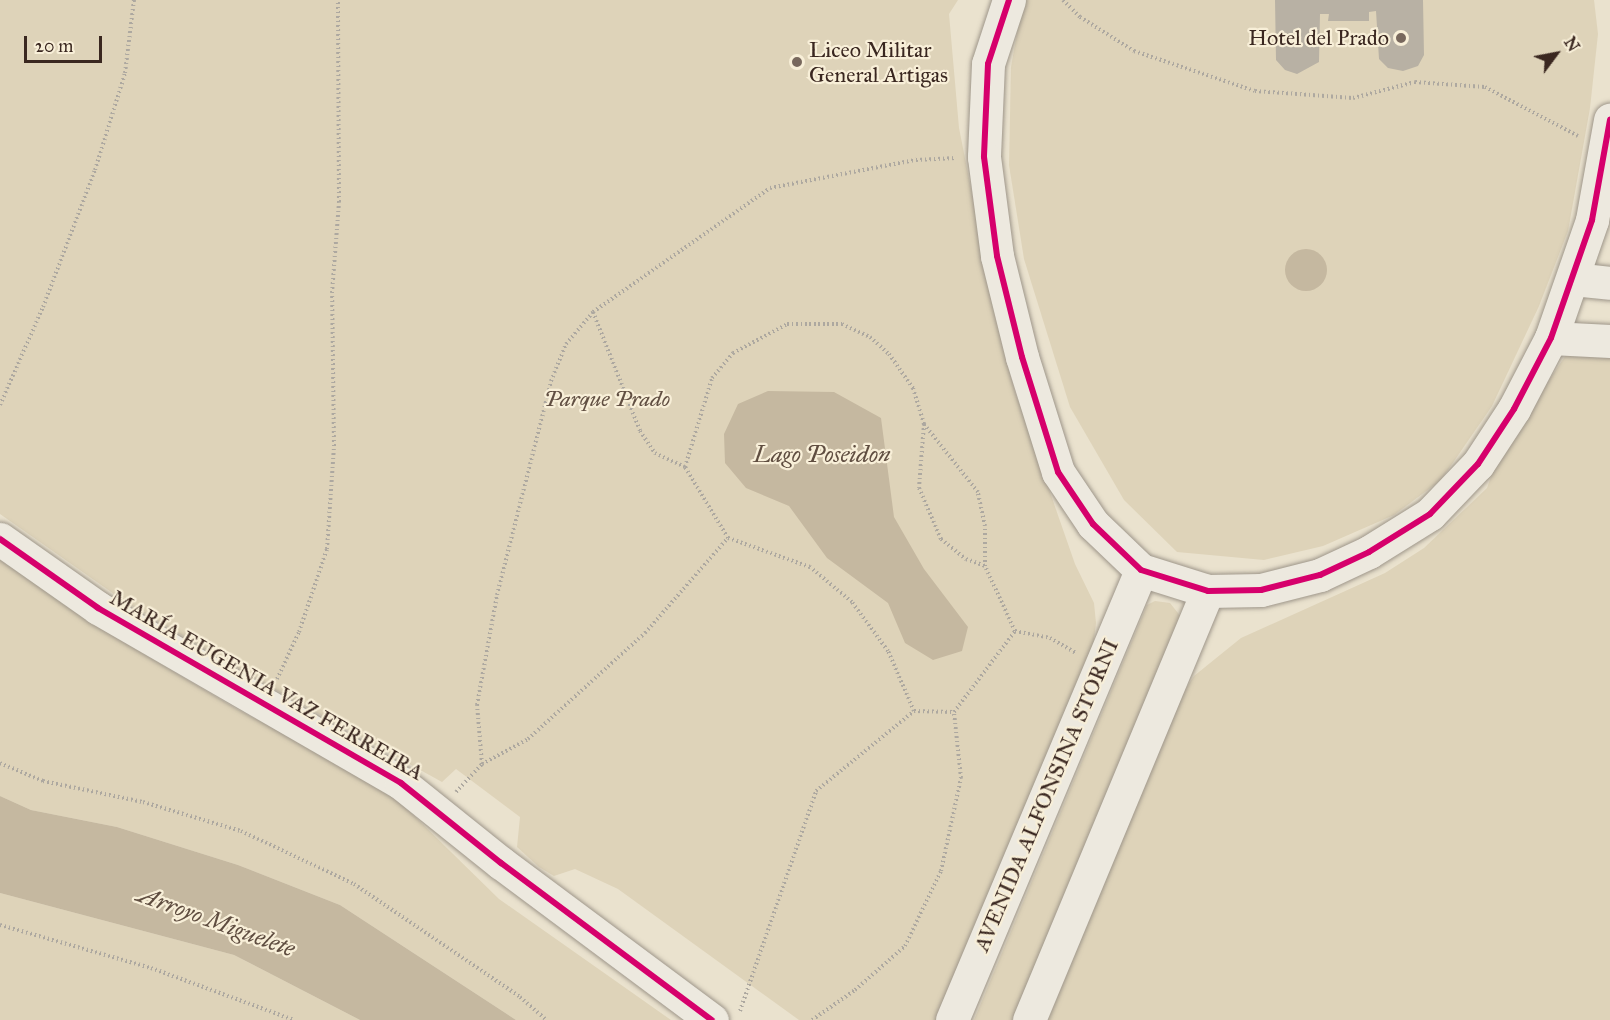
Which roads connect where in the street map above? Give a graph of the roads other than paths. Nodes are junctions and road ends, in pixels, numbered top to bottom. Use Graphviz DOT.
graph roads {
  1 [pos="1009,0"];
  2 [pos="1609,134"];
  3 [pos="1573,279"];
  4 [pos="1610,283"];
  5 [pos="1551,338"];
  6 [pos="1610,341"];
  7 [pos="0,539"];
  8 [pos="1141,570"];
  9 [pos="1208,591"];
  10 [pos="712,1020"];
  11 [pos="952,1020"];
  12 [pos="1029,1020"];
  1 -- 8 [label="street"];
  2 -- 3 [label="street"];
  3 -- 4 [label="street"];
  3 -- 5 [label="street"];
  5 -- 6 [label="street"];
  5 -- 9 [label="street"];
  7 -- 10 [label="street, MARÍA EUGENIA VAZ FERREIRA"];
  8 -- 9 [label="street"];
  8 -- 11 [label="street, AVENIDA ALFONSINA STORNI"];
  9 -- 12 [label="street"];
}
